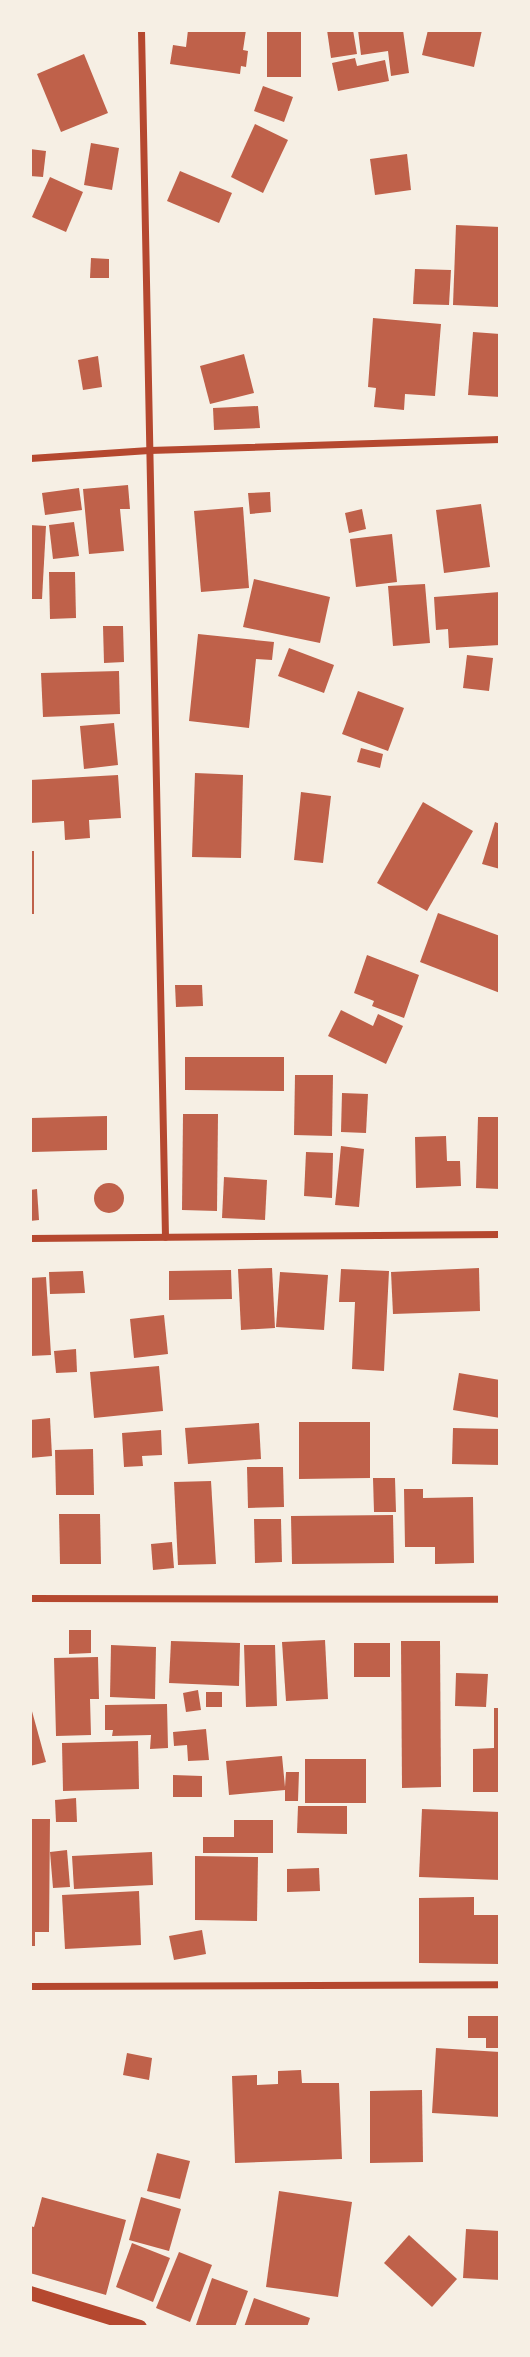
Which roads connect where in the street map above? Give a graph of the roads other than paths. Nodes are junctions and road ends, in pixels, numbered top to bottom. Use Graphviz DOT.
graph roads {
  1 [pos="141,30"];
  2 [pos="500,439"];
  3 [pos="149,450"];
  4 [pos="30,458"];
  5 [pos="500,1234"];
  6 [pos="165,1237"];
  7 [pos="30,1238"];
  8 [pos="30,1598"];
  9 [pos="500,1599"];
  10 [pos="500,1984"];
  11 [pos="30,1986"];
  12 [pos="30,2293"];
  13 [pos="140,2327"];
  1 -- 3 [label="street"];
  2 -- 3 [label="street"];
  3 -- 4 [label="street"];
  3 -- 6 [label="street"];
  5 -- 6 [label="street"];
  6 -- 7 [label="street"];
  8 -- 9 [label="street"];
  10 -- 11 [label="street"];
  12 -- 13 [label="main road"];
}
